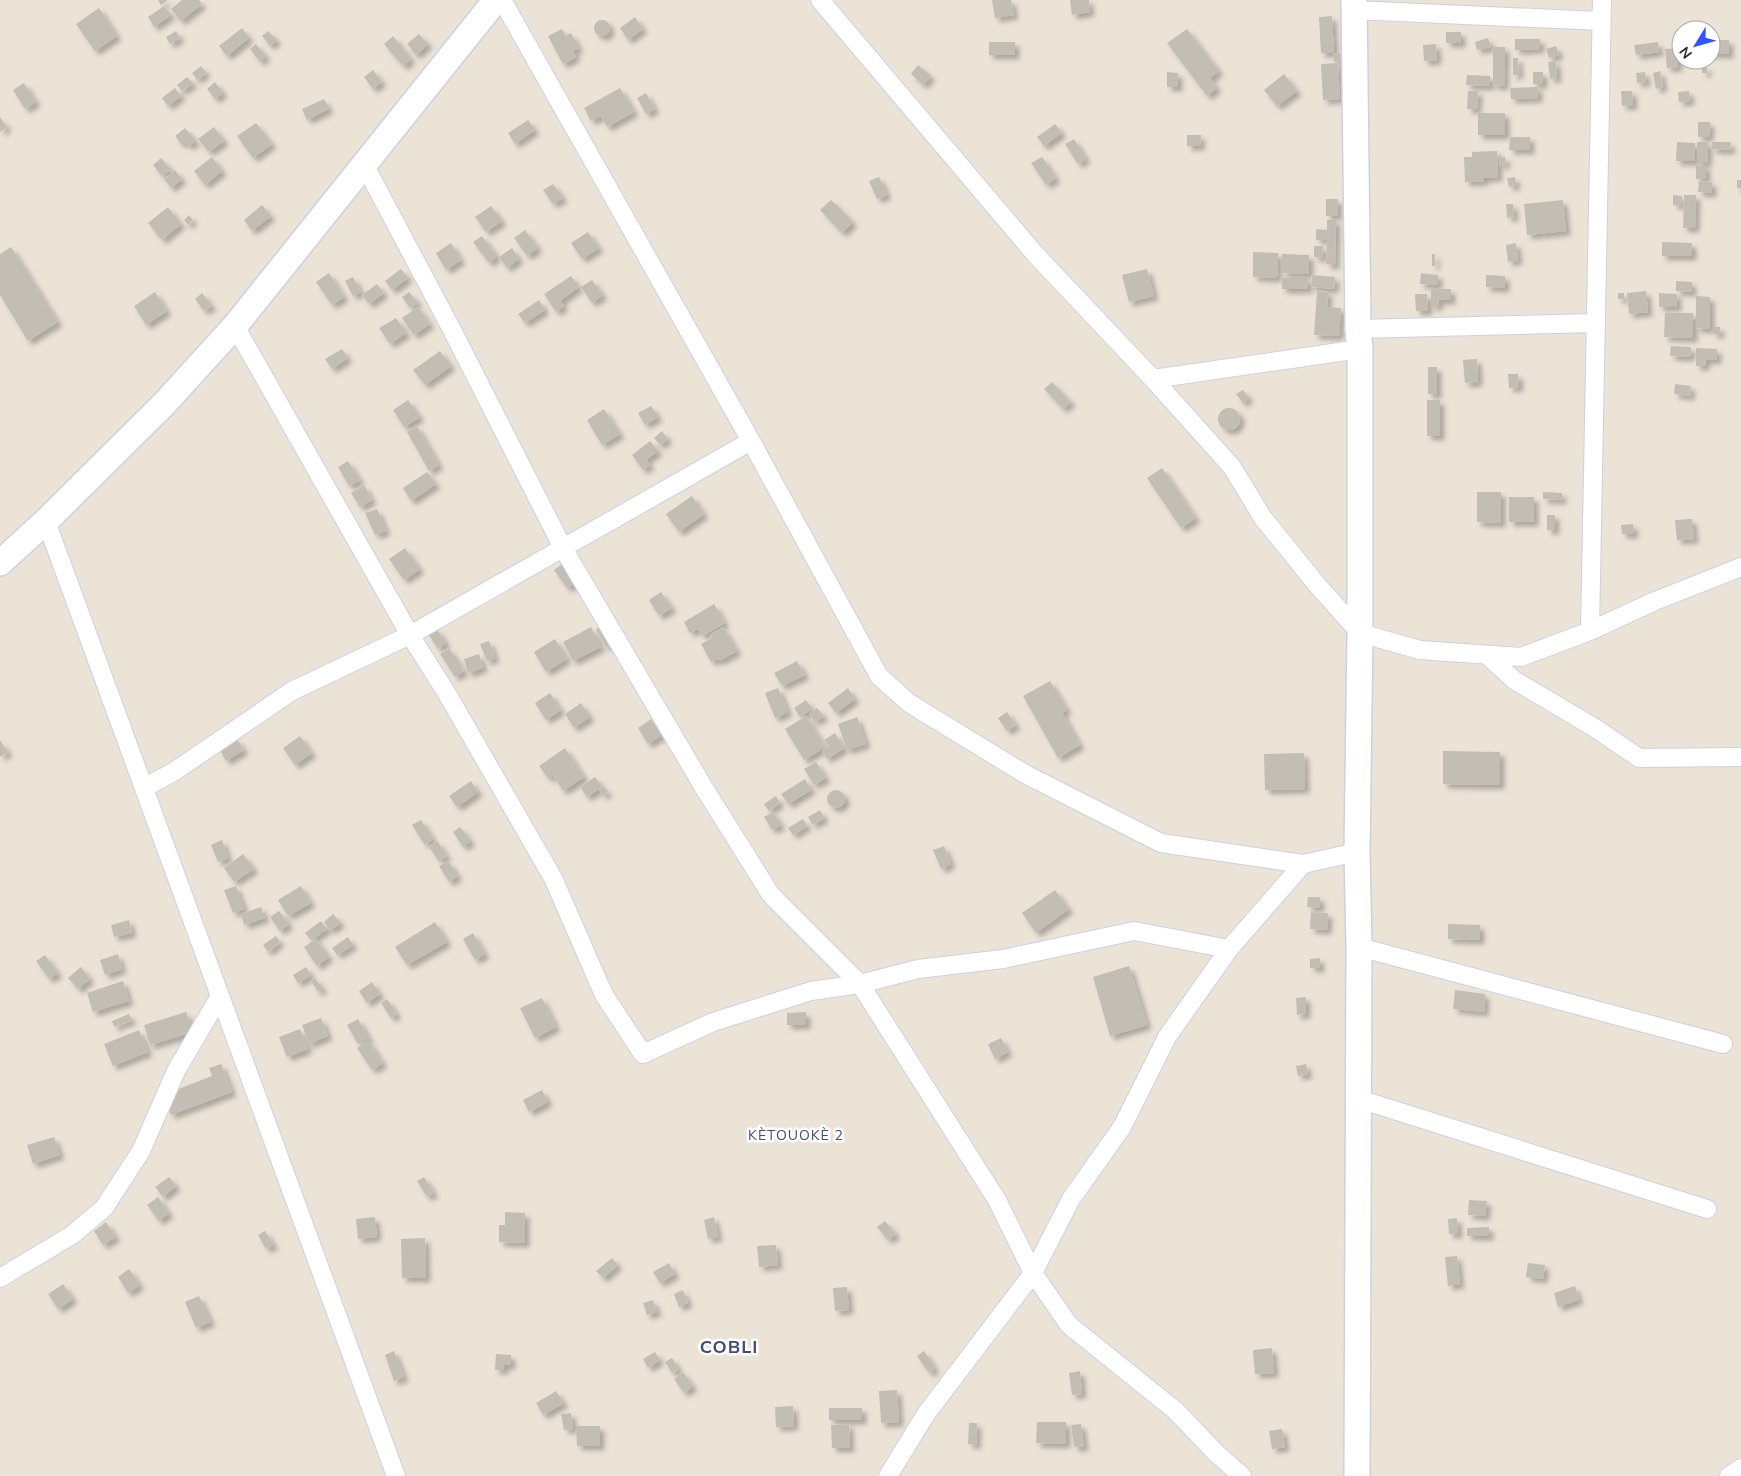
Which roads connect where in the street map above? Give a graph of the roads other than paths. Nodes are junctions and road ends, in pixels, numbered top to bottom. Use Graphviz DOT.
graph roads {
  1 [pos="496,0"];
  2 [pos="502,0"];
  3 [pos="820,0"];
  4 [pos="1602,0"];
  5 [pos="1354,5"];
  6 [pos="1601,21"];
  7 [pos="364,164"];
  8 [pos="1596,324"];
  9 [pos="235,326"];
  10 [pos="1359,339"];
  11 [pos="1153,379"];
  12 [pos="751,442"];
  13 [pos="46,521"];
  14 [pos="563,548"];
  15 [pos="0,563"];
  16 [pos="1741,567"];
  17 [pos="1590,631"];
  18 [pos="1360,633"];
  19 [pos="410,635"];
  20 [pos="1487,655"];
  21 [pos="1741,757"];
  22 [pos="144,788"];
  23 [pos="1357,852"];
  24 [pos="1303,864"];
  25 [pos="1359,948"];
  26 [pos="1229,949"];
  27 [pos="860,984"];
  28 [pos="220,996"];
  29 [pos="1723,1044"];
  30 [pos="1359,1099"];
  31 [pos="1707,1209"];
  32 [pos="1033,1273"];
  33 [pos="0,1278"];
  34 [pos="1741,1468"];
  35 [pos="396,1476"];
  36 [pos="888,1476"];
  37 [pos="1242,1476"];
  38 [pos="1357,1476"];
  39 [pos="1730,1476"];
  1 -- 7 [label="main road"];
  2 -- 12 [label="street"];
  3 -- 11 [label="street"];
  4 -- 6 [label="street"];
  5 -- 6 [label="street"];
  5 -- 10 [label="main road"];
  6 -- 8 [label="street"];
  7 -- 9 [label="main road"];
  7 -- 14 [label="street"];
  8 -- 10 [label="street"];
  8 -- 17 [label="street"];
  9 -- 13 [label="main road"];
  9 -- 19 [label="street"];
  10 -- 11 [label="street"];
  10 -- 18 [label="main road"];
  11 -- 18 [label="street"];
  12 -- 14 [label="street"];
  12 -- 24 [label="street"];
  13 -- 15 [label="main road"];
  13 -- 22 [label="street"];
  14 -- 19 [label="street"];
  14 -- 27 [label="street"];
  16 -- 17 [label="street"];
  17 -- 20 [label="street"];
  18 -- 20 [label="street"];
  18 -- 23 [label="main road"];
  19 -- 22 [label="street"];
  19 -- 27 [label="street"];
  20 -- 21 [label="street"];
  22 -- 28 [label="street"];
  23 -- 24 [label="street"];
  23 -- 25 [label="main road"];
  24 -- 26 [label="street"];
  25 -- 29 [label="street"];
  25 -- 30 [label="main road"];
  26 -- 27 [label="street"];
  26 -- 32 [label="street"];
  27 -- 32 [label="street"];
  28 -- 33 [label="street"];
  28 -- 35 [label="street"];
  30 -- 31 [label="street"];
  30 -- 38 [label="main road"];
  32 -- 36 [label="street"];
  32 -- 37 [label="street"];
  34 -- 39 [label="street"];
}
